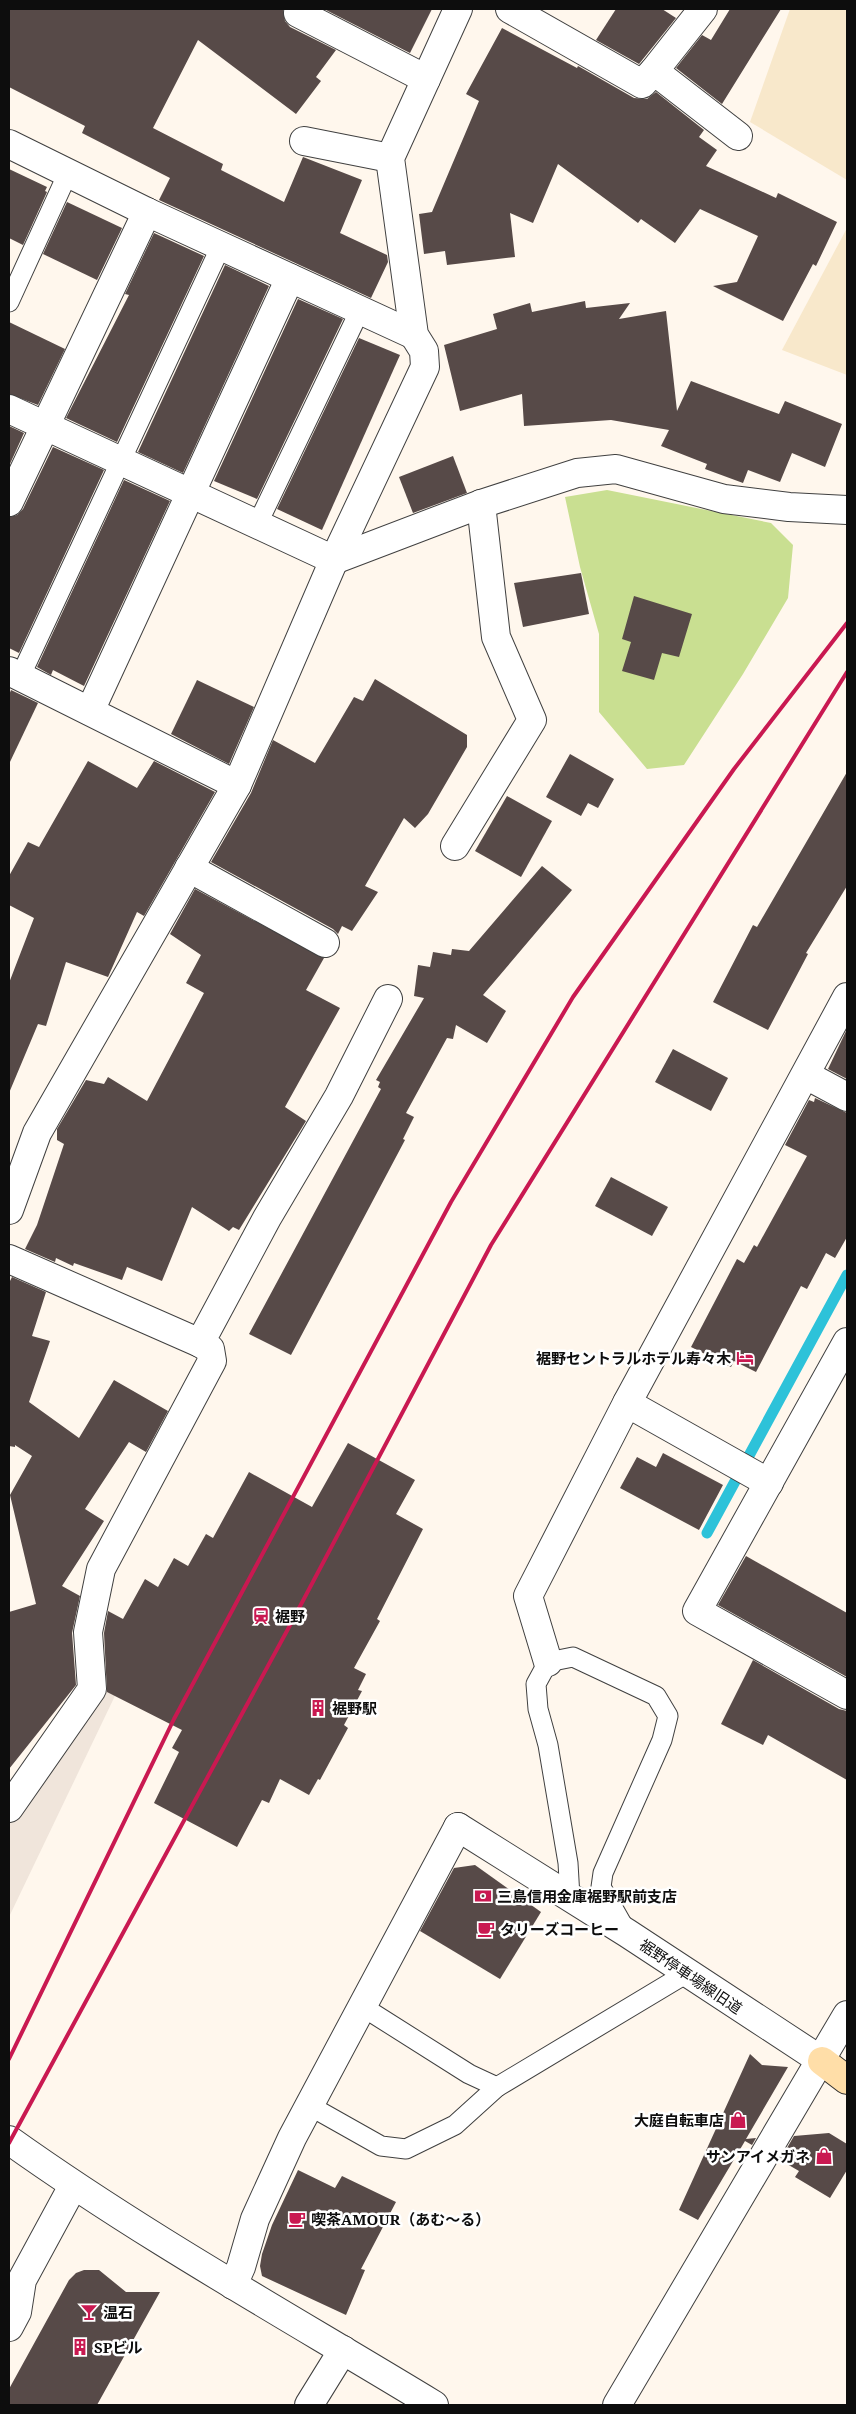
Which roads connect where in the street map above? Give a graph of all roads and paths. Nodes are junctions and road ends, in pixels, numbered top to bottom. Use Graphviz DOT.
graph roads {
  1 [pos="458,9"];
  2 [pos="510,9"];
  3 [pos="702,9"];
  4 [pos="298,13"];
  5 [pos="654,71"];
  6 [pos="426,79"];
  7 [pos="738,136"];
  8 [pos="304,142"];
  9 [pos="9,144"];
  10 [pos="390,158"];
  11 [pos="68,173"];
  12 [pos="147,212"];
  13 [pos="221,246"];
  14 [pos="290,278"];
  15 [pos="9,302"];
  16 [pos="360,310"];
  17 [pos="414,335"];
  18 [pos="9,409"];
  19 [pos="45,426"];
  20 [pos="121,461"];
  21 [pos="191,494"];
  22 [pos="9,502"];
  23 [pos="480,504"];
  24 [pos="847,510"];
  25 [pos="257,525"];
  26 [pos="334,560"];
  27 [pos="14,674"];
  28 [pos="90,710"];
  29 [pos="237,785"];
  30 [pos="455,846"];
  31 [pos="189,868"];
  32 [pos="325,943"];
  33 [pos="847,997"];
  34 [pos="388,998"];
  35 [pos="806,1075"];
  36 [pos="847,1097"];
  37 [pos="9,1210"];
  38 [pos="9,1258"];
  39 [pos="847,1342"];
  40 [pos="200,1343"];
  41 [pos="627,1403"];
  42 [pos="763,1480"];
  43 [pos="548,1662"];
  44 [pos="847,1695"];
  45 [pos="9,1808"];
  46 [pos="570,1897"];
  47 [pos="627,1933"];
  48 [pos="687,1973"];
  49 [pos="363,2007"];
  50 [pos="847,2014"];
  51 [pos="822,2061"];
  52 [pos="847,2080"];
  53 [pos="497,2087"];
  54 [pos="310,2106"];
  55 [pos="9,2140"];
  56 [pos="72,2186"];
  57 [pos="233,2285"];
  58 [pos="9,2327"];
  59 [pos="343,2350"];
  60 [pos="308,2405"];
  61 [pos="434,2405"];
  62 [pos="618,2405"];
  1 -- 6 [label="street"];
  2 -- 5 [label="street"];
  3 -- 5 [label="street"];
  4 -- 6 [label="street"];
  5 -- 7 [label="street"];
  6 -- 10 [label="street"];
  8 -- 10 [label="street"];
  9 -- 11 [label="street"];
  10 -- 17 [label="street"];
  11 -- 12 [label="street"];
  11 -- 15 [label="lane"];
  12 -- 13 [label="street"];
  12 -- 19 [label="street"];
  13 -- 14 [label="street"];
  13 -- 20 [label="lane"];
  14 -- 16 [label="street"];
  14 -- 21 [label="street"];
  16 -- 17 [label="street"];
  16 -- 25 [label="lane"];
  17 -- 26 [label="street"];
  18 -- 19 [label="street"];
  19 -- 20 [label="street"];
  19 -- 22 [label="street"];
  20 -- 21 [label="street"];
  20 -- 27 [label="lane"];
  21 -- 25 [label="street"];
  21 -- 28 [label="street"];
  23 -- 24 [label="street"];
  23 -- 26 [label="street"];
  23 -- 30 [label="street"];
  25 -- 26 [label="street"];
  26 -- 29 [label="street"];
  27 -- 28 [label="street"];
  28 -- 29 [label="street"];
  29 -- 31 [label="street"];
  31 -- 32 [label="street"];
  31 -- 37 [label="street"];
  33 -- 35 [label="street"];
  34 -- 40 [label="street"];
  35 -- 36 [label="street"];
  35 -- 41 [label="street"];
  38 -- 40 [label="street"];
  39 -- 42 [label="street"];
  40 -- 45 [label="street"];
  41 -- 42 [label="street"];
  41 -- 43 [label="street"];
  42 -- 44 [label="street"];
  43 -- 46 [label="lane"];
  43 -- 47 [label="lane"];
  46 -- 47 [label="street, 裾野停車場線旧道"];
  46 -- 49 [label="street, 裾野停車場線旧道"];
  47 -- 48 [label="street, 裾野停車場線旧道"];
  48 -- 51 [label="street, 裾野停車場線旧道"];
  48 -- 53 [label="lane"];
  49 -- 53 [label="lane"];
  49 -- 54 [label="street"];
  50 -- 51 [label="street"];
  51 -- 52 [label="main road"];
  51 -- 62 [label="street"];
  53 -- 54 [label="lane"];
  54 -- 57 [label="street"];
  55 -- 56 [label="street"];
  56 -- 57 [label="street"];
  56 -- 58 [label="street"];
  57 -- 59 [label="street"];
  59 -- 60 [label="street"];
  59 -- 61 [label="street"];
}
